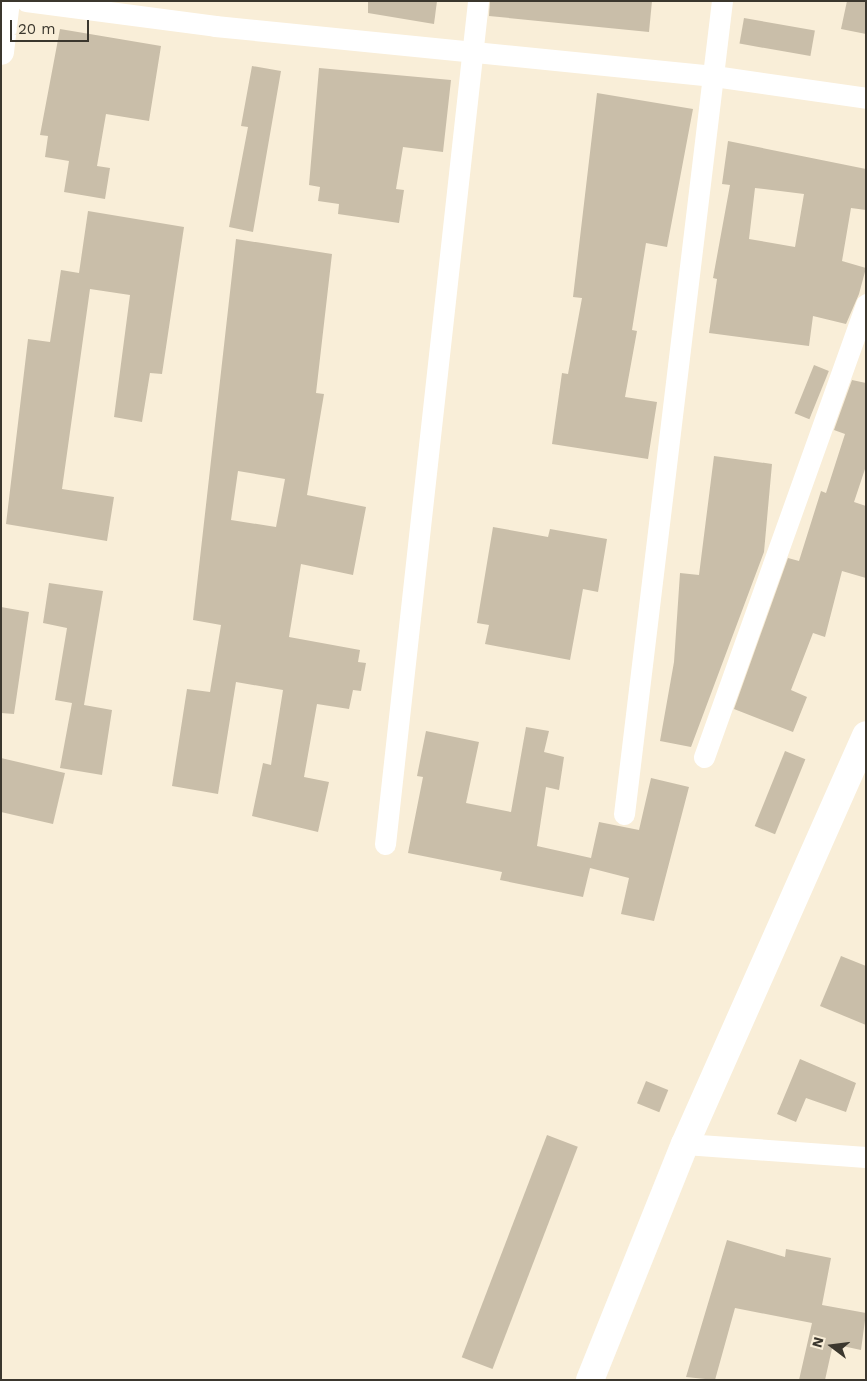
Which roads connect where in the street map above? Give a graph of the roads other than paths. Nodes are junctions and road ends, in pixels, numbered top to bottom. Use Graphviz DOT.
graph roads {
  1 [pos="7,1"];
  2 [pos="26,1"];
  3 [pos="478,1"];
  4 [pos="722,1"];
  5 [pos="1,52"];
  6 [pos="472,52"];
  7 [pos="714,76"];
  8 [pos="866,98"];
  9 [pos="866,304"];
  10 [pos="866,735"];
  11 [pos="704,757"];
  12 [pos="624,814"];
  13 [pos="384,844"];
  14 [pos="685,1144"];
  15 [pos="866,1157"];
  16 [pos="590,1380"];
  1 -- 5 [label="street"];
  2 -- 6 [label="street"];
  3 -- 6 [label="street"];
  4 -- 7 [label="street"];
  6 -- 7 [label="street"];
  6 -- 13 [label="street"];
  7 -- 8 [label="street"];
  7 -- 12 [label="street"];
  9 -- 11 [label="street"];
  10 -- 14 [label="main road"];
  14 -- 15 [label="street"];
  14 -- 16 [label="main road"];
}
